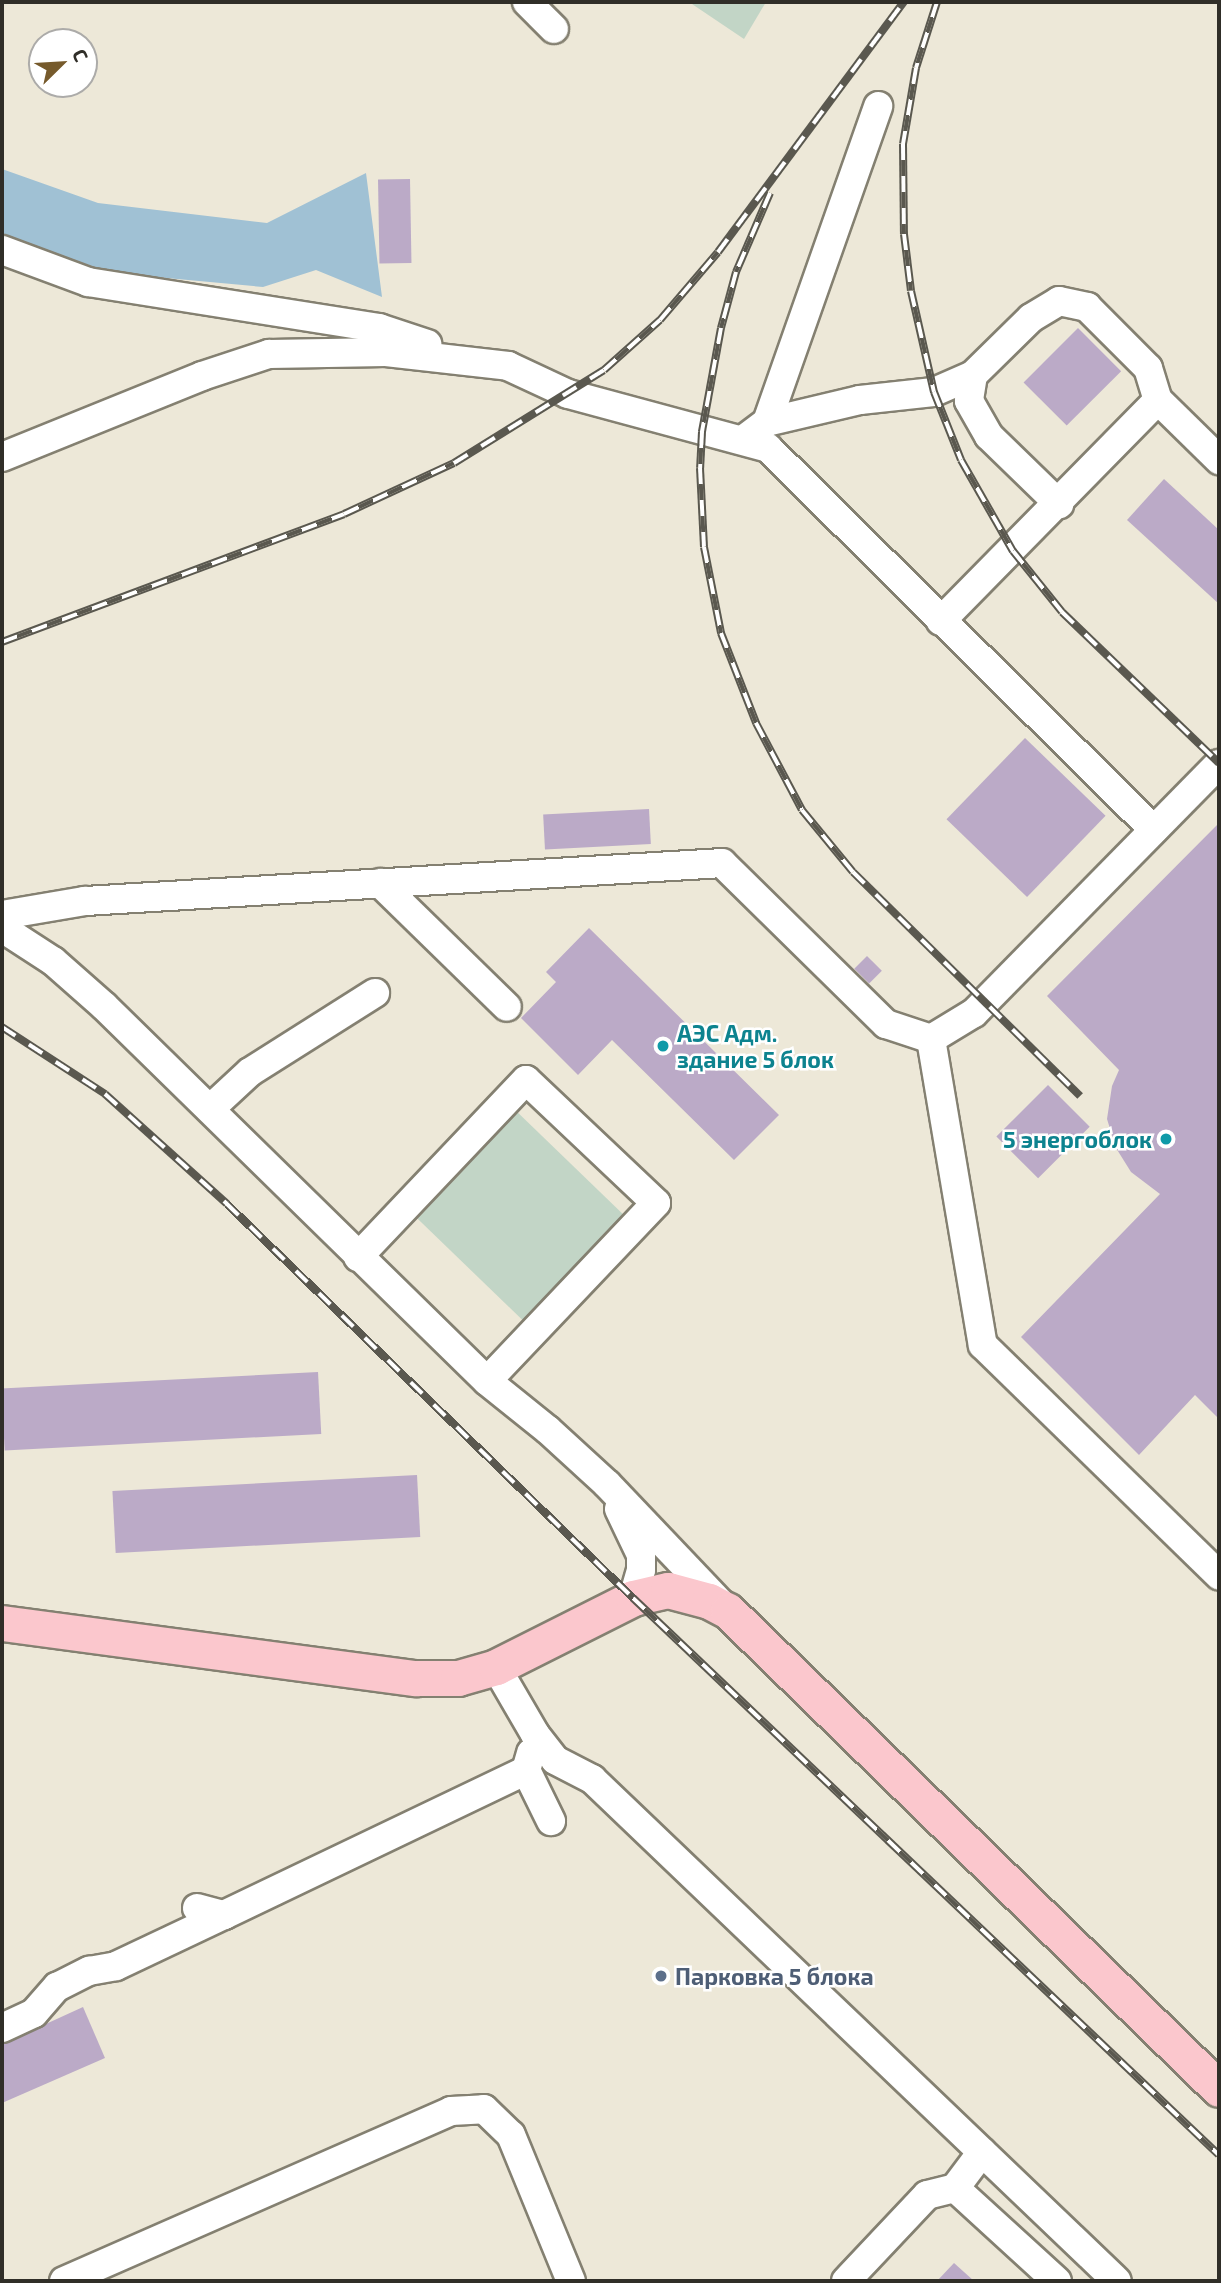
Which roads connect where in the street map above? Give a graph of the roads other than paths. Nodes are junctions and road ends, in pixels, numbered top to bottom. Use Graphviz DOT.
graph roads {
  1 [pos="527,2"];
  2 [pos="554,29"];
  3 [pos="878,106"];
  4 [pos="2,250"];
  5 [pos="483,363"];
  6 [pos="973,375"];
  7 [pos="1158,400"];
  8 [pos="767,422"];
  9 [pos="743,440"];
  10 [pos="2,457"];
  11 [pos="1219,460"];
  12 [pos="1059,504"];
  13 [pos="941,621"];
  14 [pos="1219,764"];
  15 [pos="1154,830"];
  16 [pos="380,883"];
  17 [pos="2,915"];
  18 [pos="2,929"];
  19 [pos="375,993"];
  20 [pos="507,1007"];
  21 [pos="931,1040"];
  22 [pos="210,1109"];
  23 [pos="358,1257"];
  24 [pos="487,1381"];
  25 [pos="607,1484"];
  26 [pos="1219,1575"];
  27 [pos="633,1598"];
  28 [pos="728,1611"];
  29 [pos="2,1623"];
  30 [pos="496,1667"];
  31 [pos="536,1734"];
  32 [pos="527,1770"];
  33 [pos="551,1821"];
  34 [pos="197,1908"];
  35 [pos="224,1915"];
  36 [pos="2,2028"];
  37 [pos="1215,2074"];
  38 [pos="982,2152"];
  39 [pos="955,2188"];
  40 [pos="64,2281"];
  41 [pos="570,2281"];
  42 [pos="846,2281"];
  43 [pos="1057,2281"];
  44 [pos="1117,2281"];
  1 -- 2 [label="lane"];
  3 -- 8 [label="lane"];
  4 -- 5 [label="lane"];
  5 -- 9 [label="lane"];
  5 -- 10 [label="lane"];
  6 -- 7 [label="lane"];
  6 -- 8 [label="lane"];
  6 -- 12 [label="lane"];
  7 -- 11 [label="lane"];
  7 -- 12 [label="lane"];
  8 -- 9 [label="lane"];
  9 -- 13 [label="lane"];
  12 -- 13 [label="lane"];
  13 -- 15 [label="lane"];
  14 -- 15 [label="lane"];
  15 -- 21 [label="lane"];
  16 -- 17 [label="lane"];
  16 -- 20 [label="lane"];
  16 -- 21 [label="lane"];
  18 -- 22 [label="lane"];
  19 -- 22 [label="lane"];
  21 -- 26 [label="lane"];
  22 -- 23 [label="lane"];
  23 -- 24 [label="lane"];
  23 -- 24 [label="lane"];
  24 -- 25 [label="lane"];
  25 -- 27 [label="lane"];
  25 -- 28 [label="lane"];
  27 -- 28 [label="main road"];
  27 -- 30 [label="main road"];
  28 -- 37 [label="main road"];
  29 -- 30 [label="main road"];
  30 -- 31 [label="lane"];
  31 -- 32 [label="lane"];
  31 -- 38 [label="lane"];
  32 -- 33 [label="lane"];
  32 -- 35 [label="lane"];
  34 -- 35 [label="lane"];
  35 -- 36 [label="lane"];
  38 -- 39 [label="lane"];
  38 -- 44 [label="lane"];
  39 -- 42 [label="lane"];
  39 -- 43 [label="lane"];
  40 -- 41 [label="lane"];
}
